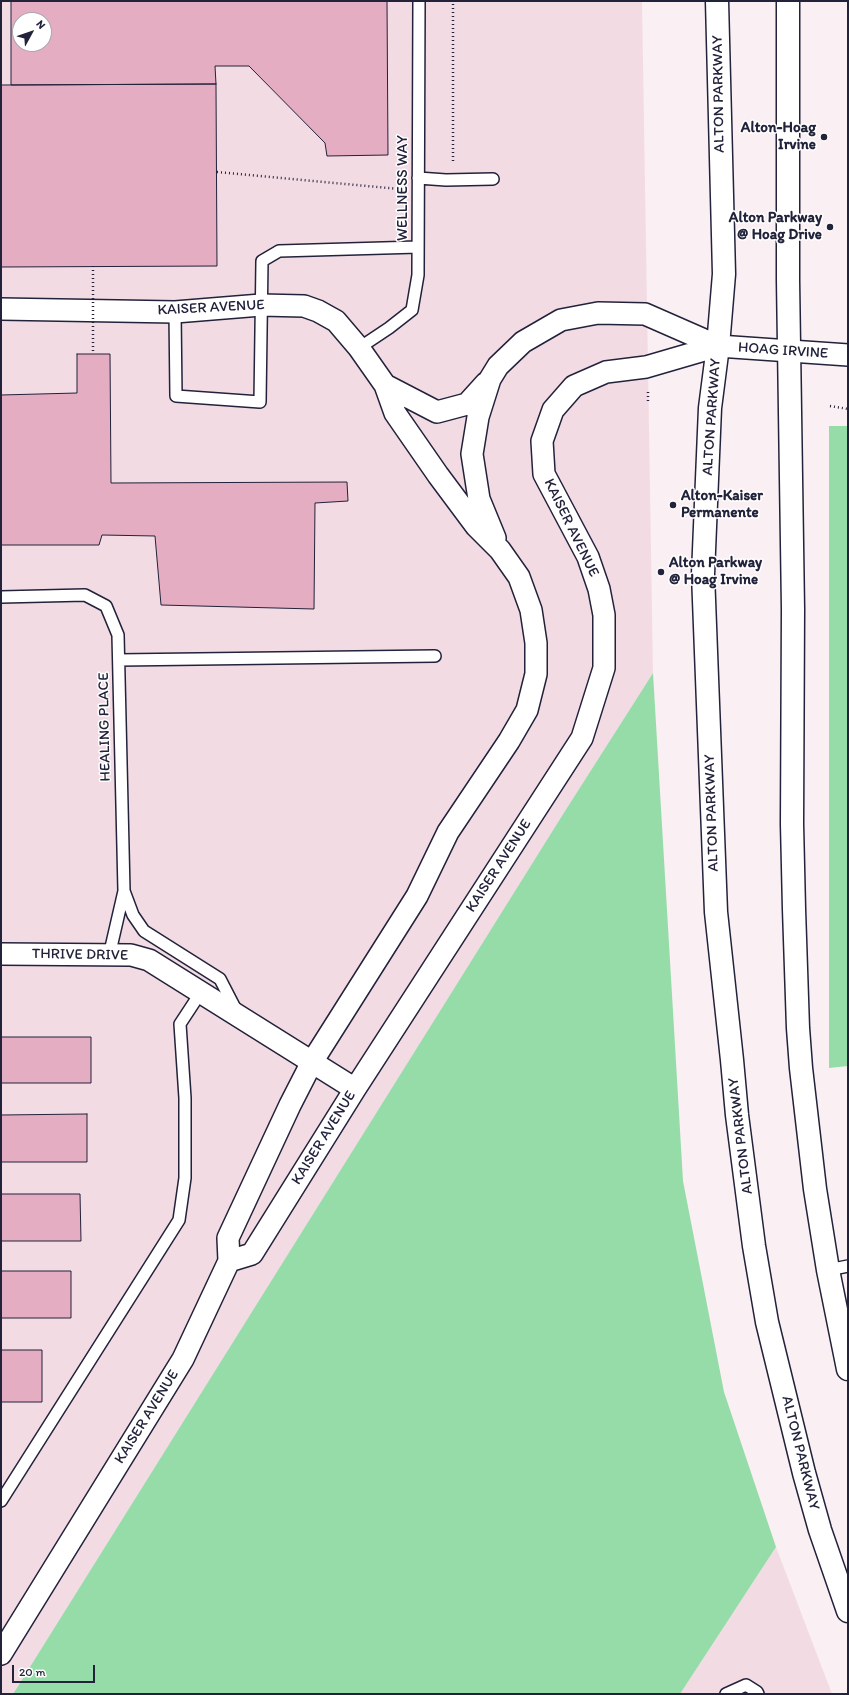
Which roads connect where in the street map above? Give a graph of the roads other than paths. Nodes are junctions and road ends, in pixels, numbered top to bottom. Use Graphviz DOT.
graph roads {
  1 [pos="419,1"];
  2 [pos="717,1"];
  3 [pos="788,1"];
  4 [pos="418,178"];
  5 [pos="493,179"];
  6 [pos="418,247"];
  7 [pos="261,305"];
  8 [pos="1,309"];
  9 [pos="175,312"];
  10 [pos="718,346"];
  11 [pos="359,348"];
  12 [pos="790,352"];
  13 [pos="848,355"];
  14 [pos="490,379"];
  15 [pos="385,385"];
  16 [pos="500,550"];
  17 [pos="1,597"];
  18 [pos="435,656"];
  19 [pos="119,660"];
  20 [pos="124,891"];
  21 [pos="1,954"];
  22 [pos="109,956"];
  23 [pos="201,992"];
  24 [pos="239,1016"];
  25 [pos="312,1062"];
  26 [pos="355,1089"];
  27 [pos="229,1261"];
  28 [pos="838,1268"];
  29 [pos="848,1369"];
  30 [pos="1,1501"];
  31 [pos="848,1611"];
  32 [pos="1,1654"];
  33 [pos="726,1694"];
  34 [pos="758,1694"];
  1 -- 4 [label="lane, WELLNESS WAY"];
  2 -- 10 [label="main road, ALTON PARKWAY"];
  3 -- 12 [label="main road"];
  4 -- 5 [label="lane"];
  4 -- 6 [label="lane, WELLNESS WAY"];
  6 -- 7 [label="lane"];
  6 -- 11 [label="lane, WELLNESS WAY"];
  7 -- 9 [label="street, KAISER AVENUE"];
  7 -- 9 [label="lane"];
  7 -- 11 [label="street, KAISER AVENUE"];
  8 -- 9 [label="street, KAISER AVENUE"];
  10 -- 12 [label="street, HOAG IRVINE"];
  10 -- 14 [label="street, KAISER AVENUE"];
  10 -- 26 [label="street, KAISER AVENUE"];
  10 -- 31 [label="main road, ALTON PARKWAY"];
  11 -- 15 [label="street, KAISER AVENUE"];
  12 -- 13 [label="street, HOAG IRVINE"];
  12 -- 28 [label="main road"];
  14 -- 15 [label="street, KAISER AVENUE"];
  14 -- 16 [label="street, KAISER AVENUE"];
  15 -- 16 [label="street, KAISER AVENUE"];
  16 -- 25 [label="street, KAISER AVENUE"];
  17 -- 19 [label="lane, HEALING PLACE"];
  18 -- 19 [label="lane"];
  19 -- 20 [label="lane, HEALING PLACE"];
  20 -- 22 [label="lane, HEALING PLACE"];
  20 -- 24 [label="lane, THRIVE DRIVE"];
  21 -- 22 [label="street, THRIVE DRIVE"];
  22 -- 23 [label="street, THRIVE DRIVE"];
  23 -- 24 [label="street, THRIVE DRIVE"];
  23 -- 30 [label="lane"];
  24 -- 25 [label="street, THRIVE DRIVE"];
  25 -- 26 [label="street, THRIVE DRIVE"];
  25 -- 27 [label="street, KAISER AVENUE"];
  26 -- 27 [label="street, KAISER AVENUE"];
  27 -- 32 [label="street, KAISER AVENUE"];
  28 -- 29 [label="main road"];
  33 -- 34 [label="lane"];
}
